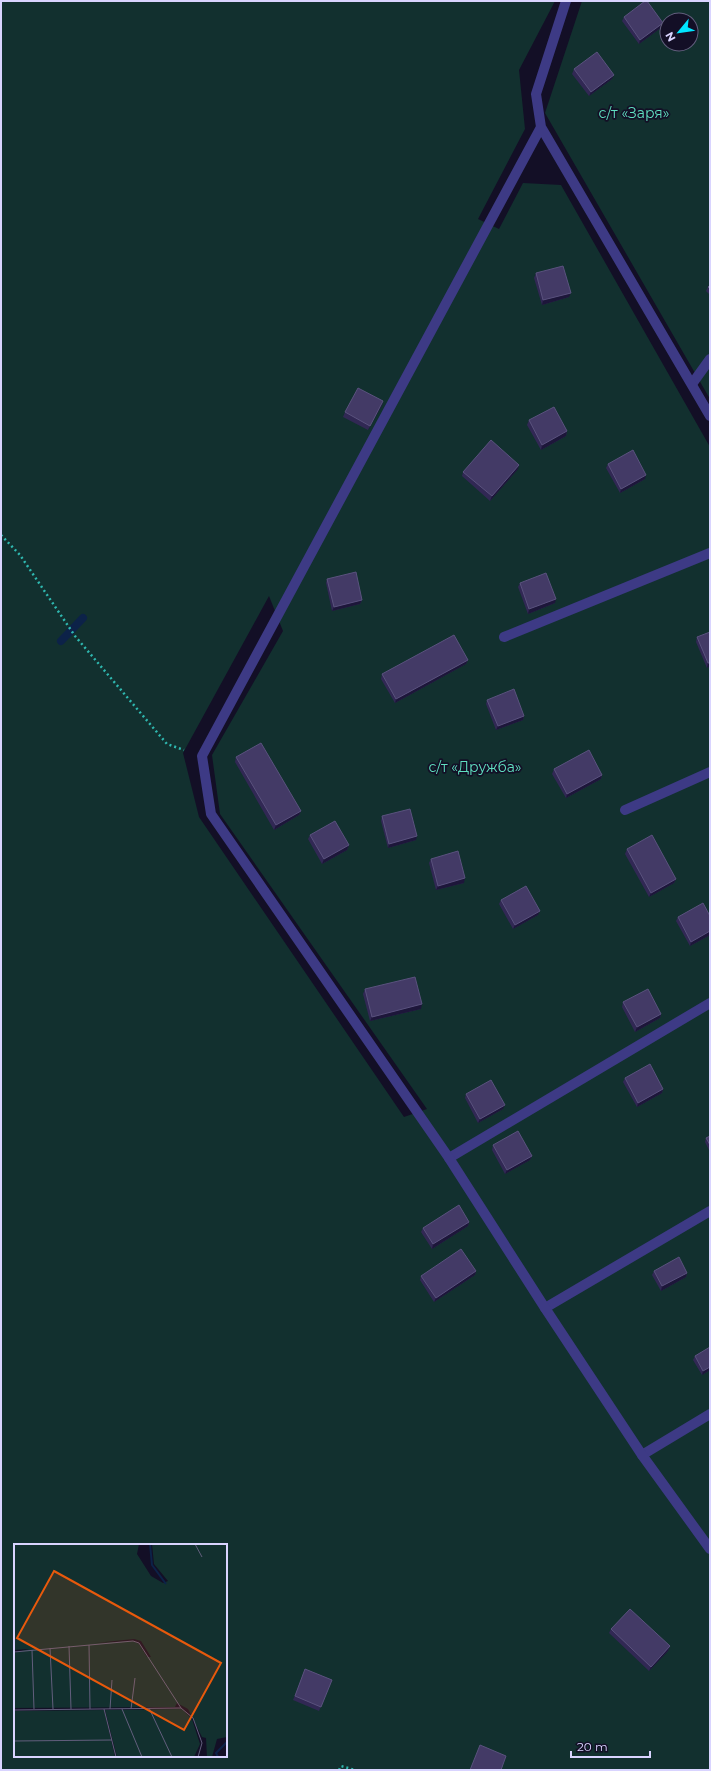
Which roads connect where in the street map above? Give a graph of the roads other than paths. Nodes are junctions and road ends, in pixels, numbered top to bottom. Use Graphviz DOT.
graph roads {
  1 [pos="566,1"];
  2 [pos="541,127"];
  3 [pos="710,359"];
  4 [pos="692,384"];
  5 [pos="710,416"];
  6 [pos="710,553"];
  7 [pos="504,637"];
  8 [pos="710,772"];
  9 [pos="625,810"];
  10 [pos="710,1003"];
  11 [pos="449,1158"];
  12 [pos="710,1210"];
  13 [pos="545,1308"];
  14 [pos="710,1414"];
  15 [pos="642,1455"];
  16 [pos="710,1550"];
  1 -- 2 [label="street"];
  2 -- 4 [label="street"];
  2 -- 11 [label="street"];
  3 -- 4 [label="street"];
  4 -- 5 [label="street"];
  6 -- 7 [label="street"];
  8 -- 9 [label="street"];
  10 -- 11 [label="street"];
  11 -- 13 [label="street"];
  12 -- 13 [label="street"];
  13 -- 15 [label="street"];
  14 -- 15 [label="street"];
  15 -- 16 [label="street"];
}
